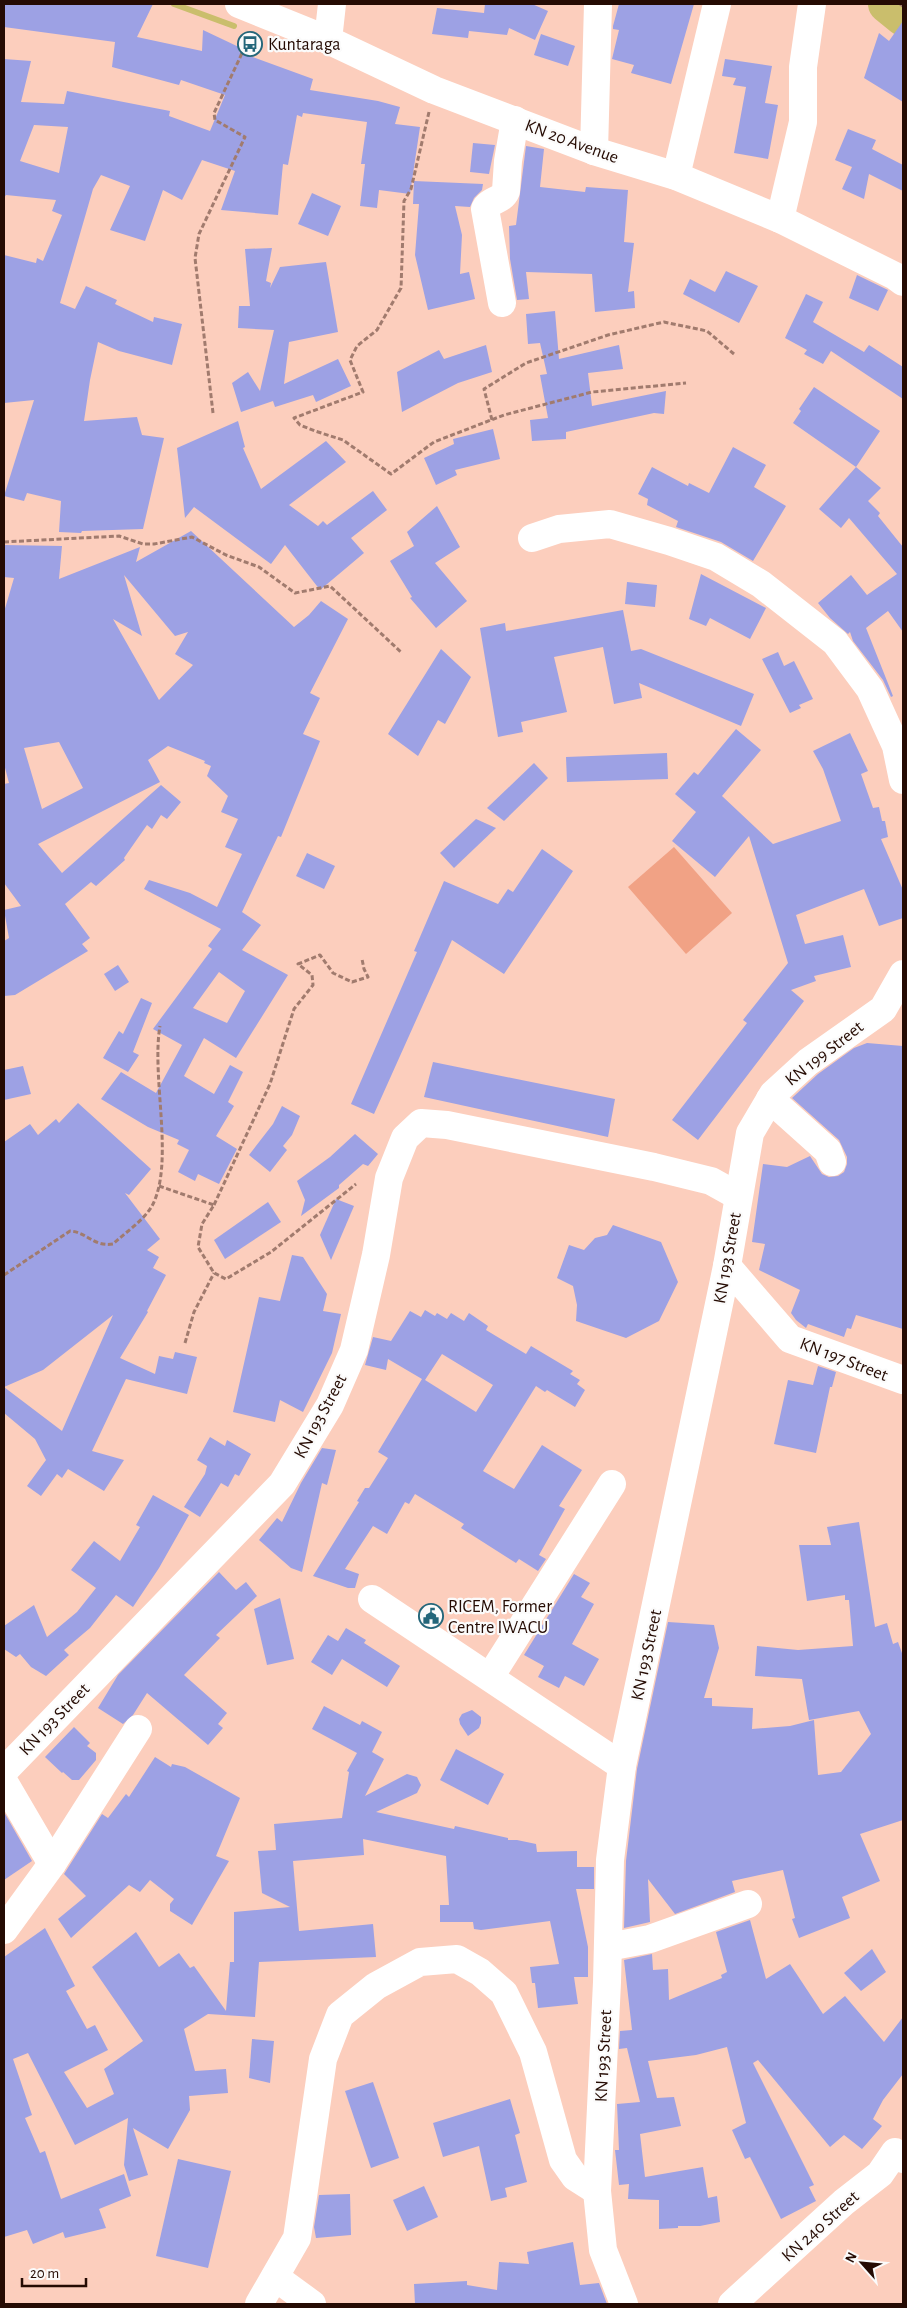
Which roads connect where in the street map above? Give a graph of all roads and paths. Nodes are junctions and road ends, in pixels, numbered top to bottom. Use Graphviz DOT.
graph roads {
  1 [pos="332,4"];
  2 [pos="598,4"];
  3 [pos="717,4"];
  4 [pos="812,4"];
  5 [pos="900,4"];
  6 [pos="903,6"];
  7 [pos="254,7"];
  8 [pos="328,40"];
  9 [pos="434,90"];
  10 [pos="514,120"];
  11 [pos="594,151"];
  12 [pos="676,176"];
  13 [pos="780,219"];
  14 [pos="903,282"];
  15 [pos="502,303"];
  16 [pos="734,354"];
  17 [pos="686,383"];
  18 [pos="213,413"];
  19 [pos="492,420"];
  20 [pos="532,538"];
  21 [pos="4,542"];
  22 [pos="402,652"];
  23 [pos="903,780"];
  24 [pos="362,959"];
  25 [pos="903,974"];
  26 [pos="160,1026"];
  27 [pos="770,1099"];
  28 [pos="832,1162"];
  29 [pos="356,1184"];
  30 [pos="159,1186"];
  31 [pos="738,1196"];
  32 [pos="214,1205"];
  33 [pos="727,1266"];
  34 [pos="214,1273"];
  35 [pos="4,1274"];
  36 [pos="185,1343"];
  37 [pos="903,1380"];
  38 [pos="612,1484"];
  39 [pos="372,1599"];
  40 [pos="490,1677"];
  41 [pos="138,1729"];
  42 [pos="622,1766"];
  43 [pos="4,1771"];
  44 [pos="4,1782"];
  45 [pos="52,1864"];
  46 [pos="748,1904"];
  47 [pos="4,1930"];
  48 [pos="608,1947"];
  49 [pos="900,2148"];
  50 [pos="596,2191"];
  51 [pos="274,2277"];
  52 [pos="259,2304"];
  53 [pos="312,2304"];
  54 [pos="624,2304"];
  55 [pos="732,2304"];
  1 -- 8 [label="street"];
  2 -- 11 [label="street"];
  3 -- 12 [label="street"];
  4 -- 13 [label="street"];
  5 -- 6 [label="path"];
  7 -- 8 [label="street, KN 20 Avenue"];
  7 -- 18 [label="path"];
  8 -- 9 [label="street, KN 20 Avenue"];
  9 -- 10 [label="street, KN 20 Avenue"];
  9 -- 19 [label="path"];
  10 -- 11 [label="street, KN 20 Avenue"];
  10 -- 15 [label="street"];
  11 -- 12 [label="street, KN 20 Avenue"];
  12 -- 13 [label="street, KN 20 Avenue"];
  13 -- 14 [label="street, KN 20 Avenue"];
  16 -- 19 [label="path"];
  17 -- 19 [label="path"];
  20 -- 23 [label="street"];
  21 -- 22 [label="path"];
  24 -- 32 [label="path"];
  25 -- 27 [label="street, KN 199 Street"];
  26 -- 30 [label="path"];
  27 -- 28 [label="street"];
  27 -- 31 [label="street, KN 199 Street"];
  29 -- 34 [label="path"];
  30 -- 32 [label="path"];
  30 -- 35 [label="path"];
  31 -- 33 [label="street, KN 193 Street"];
  31 -- 43 [label="street, KN 193 Street"];
  32 -- 34 [label="path"];
  33 -- 37 [label="street, KN 197 Street"];
  33 -- 42 [label="street, KN 193 Street"];
  34 -- 36 [label="path"];
  38 -- 40 [label="street"];
  39 -- 40 [label="street"];
  40 -- 42 [label="street"];
  41 -- 45 [label="street"];
  42 -- 48 [label="street, KN 193 Street"];
  44 -- 45 [label="street"];
  45 -- 47 [label="street"];
  46 -- 48 [label="street"];
  48 -- 50 [label="street, KN 193 Street"];
  49 -- 55 [label="street, KN 240 Street"];
  50 -- 51 [label="street"];
  50 -- 54 [label="street, KN 193 Street"];
  51 -- 52 [label="street"];
  51 -- 53 [label="street"];
}
